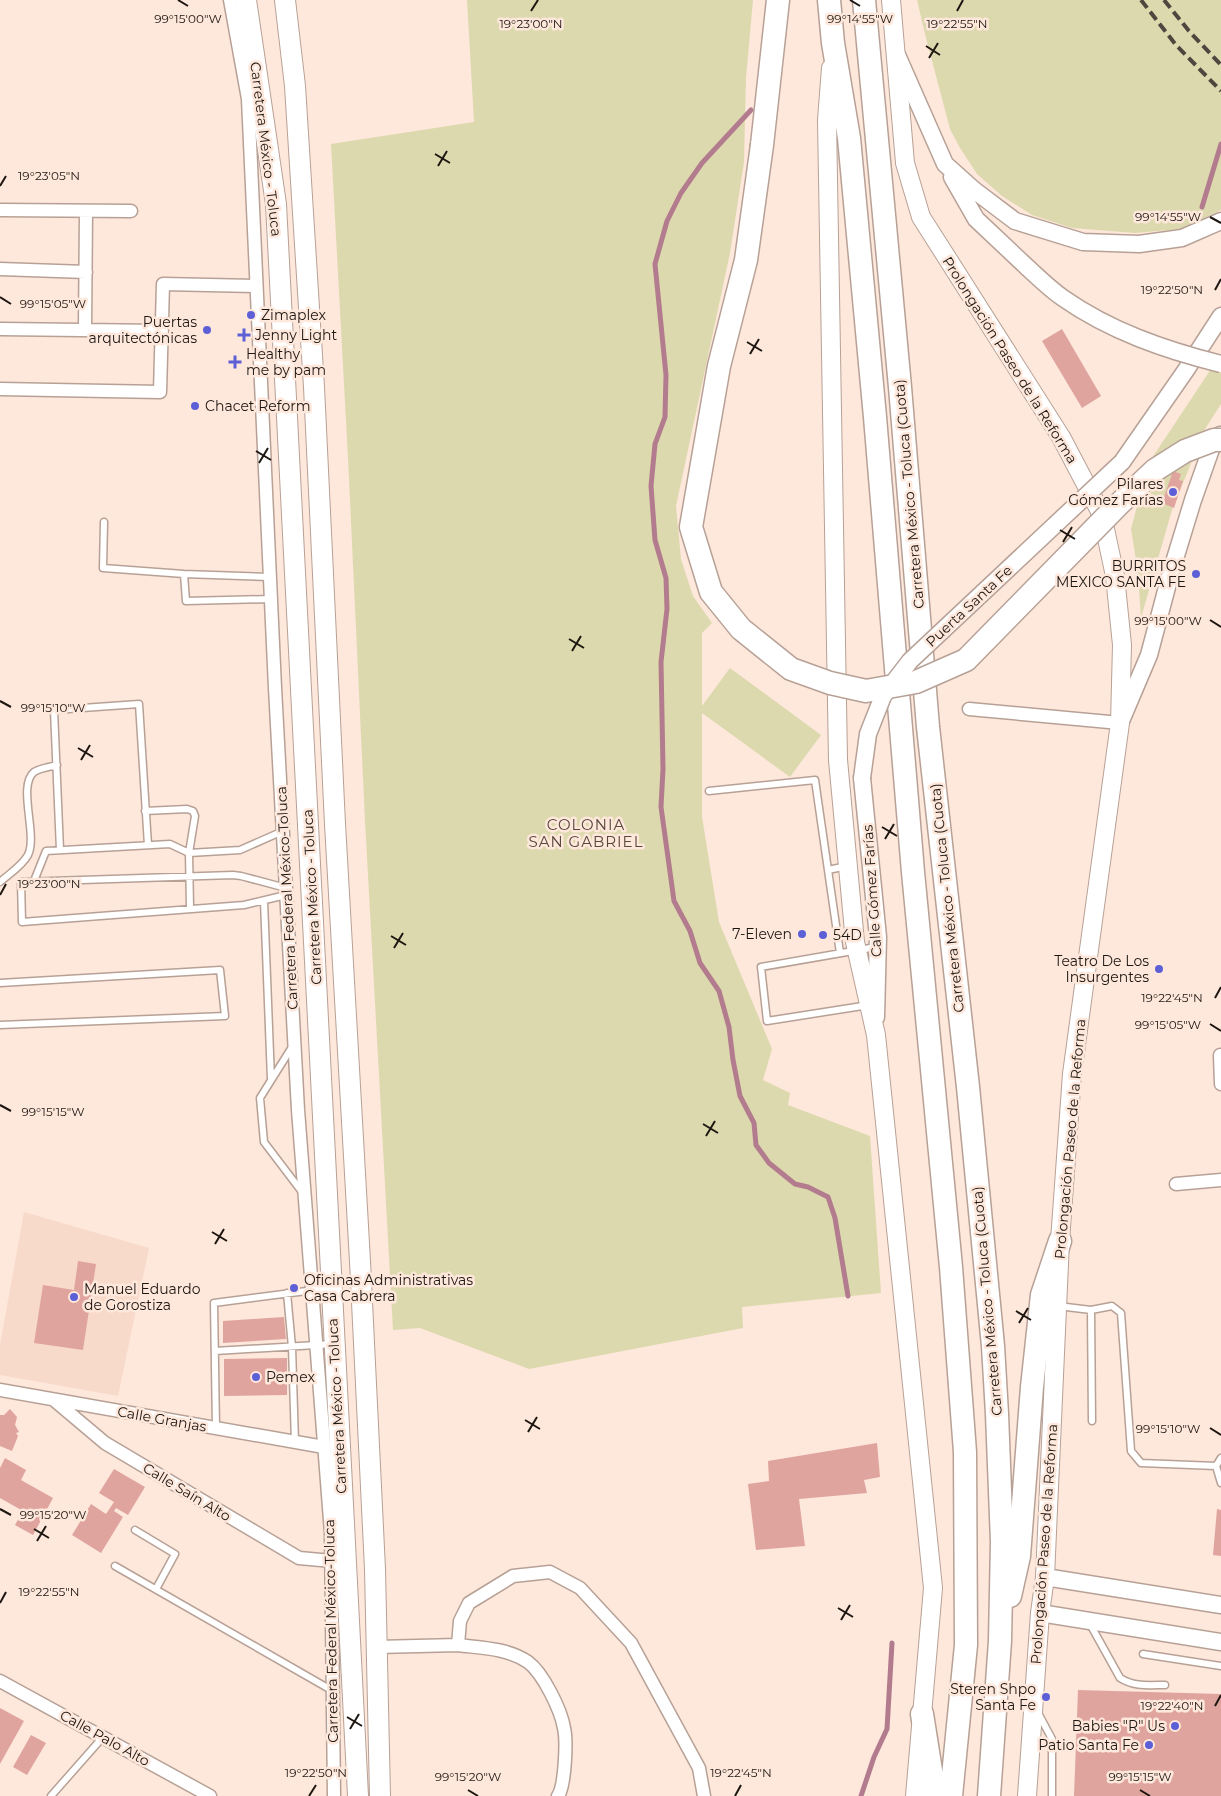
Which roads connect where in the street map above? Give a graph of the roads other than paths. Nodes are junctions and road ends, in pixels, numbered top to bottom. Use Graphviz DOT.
graph roads {
  1 [pos="230,0"];
  2 [pos="246,0"];
  3 [pos="285,0"];
  4 [pos="778,0"];
  5 [pos="828,0"];
  6 [pos="864,0"];
  7 [pos="891,0"];
  8 [pos="834,43"];
  9 [pos="897,53"];
  10 [pos="945,164"];
  11 [pos="0,210"];
  12 [pos="86,212"];
  13 [pos="131,212"];
  14 [pos="1221,221"];
  15 [pos="0,269"];
  16 [pos="86,272"];
  17 [pos="256,286"];
  18 [pos="1221,316"];
  19 [pos="0,329"];
  20 [pos="85,330"];
  21 [pos="162,331"];
  22 [pos="1221,364"];
  23 [pos="0,388"];
  24 [pos="1221,433"];
  25 [pos="1221,440"];
  26 [pos="104,522"];
  27 [pos="184,574"];
  28 [pos="270,577"];
  29 [pos="271,599"];
  30 [pos="969,709"];
  31 [pos="1120,723"];
  32 [pos="56,766"];
  33 [pos="862,778"];
  34 [pos="709,791"];
  35 [pos="145,811"];
  36 [pos="283,831"];
  37 [pos="148,845"];
  38 [pos="60,850"];
  39 [pos="189,853"];
  40 [pos="848,866"];
  41 [pos="828,870"];
  42 [pos="188,877"];
  43 [pos="34,881"];
  44 [pos="0,882"];
  45 [pos="286,892"];
  46 [pos="264,901"];
  47 [pos="190,908"];
  48 [pos="878,947"];
  49 [pos="849,952"];
  50 [pos="0,983"];
  51 [pos="873,1004"];
  52 [pos="0,1025"];
  53 [pos="294,1044"];
  54 [pos="1220,1055"];
  55 [pos="272,1079"];
  56 [pos="1221,1084"];
  57 [pos="1221,1180"];
  58 [pos="1176,1184"];
  59 [pos="304,1194"];
  60 [pos="1060,1242"];
  61 [pos="321,1288"];
  62 [pos="287,1293"];
  63 [pos="1057,1306"];
  64 [pos="1091,1310"];
  65 [pos="325,1345"];
  66 [pos="292,1347"];
  67 [pos="215,1351"];
  68 [pos="0,1390"];
  69 [pos="54,1400"];
  70 [pos="1092,1421"];
  71 [pos="216,1428"];
  72 [pos="295,1442"];
  73 [pos="324,1447"];
  74 [pos="1221,1458"];
  75 [pos="1216,1466"];
  76 [pos="1221,1483"];
  77 [pos="135,1530"];
  78 [pos="332,1561"];
  79 [pos="115,1566"];
  80 [pos="1045,1577"];
  81 [pos="156,1589"];
  82 [pos="1221,1605"];
  83 [pos="1040,1613"];
  84 [pos="1088,1621"];
  85 [pos="1000,1641"];
  86 [pos="1221,1642"];
  87 [pos="458,1645"];
  88 [pos="377,1647"];
  89 [pos="1144,1654"];
  90 [pos="1221,1666"];
  91 [pos="0,1680"];
  92 [pos="1165,1685"];
  93 [pos="333,1691"];
  94 [pos="1034,1704"];
  95 [pos="922,1714"];
  96 [pos="103,1737"];
  97 [pos="51,1796"];
  98 [pos="210,1796"];
  99 [pos="334,1796"];
  100 [pos="358,1796"];
  101 [pos="380,1796"];
  102 [pos="558,1796"];
  103 [pos="704,1796"];
  104 [pos="915,1796"];
  105 [pos="935,1796"];
  106 [pos="952,1796"];
  107 [pos="989,1796"];
  108 [pos="1026,1796"];
  109 [pos="1052,1796"];
  1 -- 17 [label="street, Carretera Federal México-Toluca"];
  2 -- 61 [label="main road, Carretera México - Toluca"];
  3 -- 88 [label="main road, Carretera México - Toluca"];
  4 -- 25 [label="highway, bridge"];
  5 -- 8 [label="highway, Carretera México - Toluca (Cuota)"];
  6 -- 85 [label="highway, Carretera México - Toluca (Cuota)"];
  7 -- 9 [label="main road, Prolongación Paseo de la Reforma"];
  8 -- 40 [label="main road"];
  8 -- 106 [label="highway, Carretera México - Toluca (Cuota)"];
  9 -- 10 [label="street"];
  9 -- 31 [label="main road, Prolongación Paseo de la Reforma"];
  10 -- 14 [label="street"];
  10 -- 22 [label="street, bridge"];
  11 -- 12 [label="street"];
  12 -- 13 [label="street"];
  12 -- 16 [label="street"];
  15 -- 16 [label="street"];
  16 -- 20 [label="street"];
  17 -- 21 [label="street"];
  17 -- 28 [label="street, Carretera Federal México-Toluca"];
  18 -- 33 [label="street, Puerta Santa Fe, bridge"];
  19 -- 20 [label="street"];
  20 -- 21 [label="street"];
  21 -- 23 [label="street"];
  24 -- 31 [label="street"];
  26 -- 27 [label="lane"];
  27 -- 28 [label="lane"];
  27 -- 29 [label="lane"];
  28 -- 29 [label="street, Carretera Federal México-Toluca"];
  29 -- 36 [label="street, Carretera Federal México-Toluca"];
  30 -- 31 [label="street"];
  31 -- 60 [label="main road, Prolongación Paseo de la Reforma"];
  32 -- 35 [label="lane"];
  32 -- 38 [label="lane"];
  32 -- 44 [label="lane"];
  33 -- 48 [label="street, Calle Gómez Farías"];
  34 -- 41 [label="lane"];
  35 -- 37 [label="lane"];
  35 -- 39 [label="lane"];
  36 -- 39 [label="lane"];
  36 -- 45 [label="street, Carretera Federal México-Toluca"];
  37 -- 38 [label="lane"];
  37 -- 39 [label="lane"];
  38 -- 43 [label="lane"];
  39 -- 42 [label="lane"];
  40 -- 41 [label="lane"];
  40 -- 49 [label="main road"];
  41 -- 49 [label="lane"];
  42 -- 43 [label="lane"];
  42 -- 45 [label="lane"];
  42 -- 47 [label="lane"];
  43 -- 47 [label="lane"];
  45 -- 46 [label="lane"];
  45 -- 53 [label="street, Carretera Federal México-Toluca"];
  46 -- 47 [label="lane"];
  46 -- 55 [label="lane"];
  48 -- 49 [label="lane"];
  48 -- 51 [label="street, Calle Gómez Farías"];
  49 -- 51 [label="main road"];
  49 -- 51 [label="lane"];
  50 -- 52 [label="lane"];
  51 -- 95 [label="main road"];
  53 -- 55 [label="lane"];
  53 -- 59 [label="street, Carretera Federal México-Toluca"];
  54 -- 56 [label="street"];
  55 -- 59 [label="lane"];
  57 -- 58 [label="street"];
  59 -- 61 [label="street, Carretera Federal México-Toluca"];
  60 -- 63 [label="main road, Prolongación Paseo de la Reforma"];
  60 -- 85 [label="highway"];
  61 -- 62 [label="lane"];
  61 -- 65 [label="main road, Carretera México - Toluca"];
  62 -- 66 [label="lane"];
  62 -- 67 [label="lane"];
  63 -- 64 [label="lane"];
  63 -- 80 [label="main road, Prolongación Paseo de la Reforma"];
  64 -- 70 [label="lane"];
  64 -- 75 [label="lane"];
  65 -- 66 [label="lane"];
  65 -- 73 [label="street, Carretera Federal México-Toluca"];
  65 -- 100 [label="main road, Carretera México - Toluca"];
  66 -- 67 [label="lane"];
  66 -- 72 [label="lane"];
  67 -- 71 [label="lane"];
  68 -- 69 [label="street, Calle Granjas"];
  69 -- 71 [label="street, Calle Granjas"];
  69 -- 78 [label="street, Calle Saín Alto"];
  71 -- 72 [label="street, Calle Granjas"];
  72 -- 73 [label="street, Calle Granjas"];
  73 -- 78 [label="street, Carretera Federal México-Toluca"];
  74 -- 75 [label="lane"];
  75 -- 76 [label="lane"];
  77 -- 81 [label="lane"];
  78 -- 93 [label="street, Carretera Federal México-Toluca"];
  79 -- 81 [label="lane"];
  80 -- 82 [label="street"];
  80 -- 83 [label="main road, Prolongación Paseo de la Reforma"];
  81 -- 93 [label="lane"];
  83 -- 84 [label="street"];
  83 -- 94 [label="main road, Prolongación Paseo de la Reforma"];
  84 -- 86 [label="street"];
  84 -- 92 [label="lane"];
  85 -- 107 [label="highway, Carretera México - Toluca (Cuota)"];
  87 -- 88 [label="street"];
  87 -- 102 [label="street"];
  87 -- 103 [label="street"];
  88 -- 101 [label="main road, Carretera México - Toluca"];
  89 -- 90 [label="lane"];
  91 -- 96 [label="street, Calle Palo Alto"];
  93 -- 99 [label="street, Carretera Federal México-Toluca"];
  94 -- 108 [label="main road, Prolongación Paseo de la Reforma"];
  94 -- 109 [label="lane"];
  95 -- 104 [label="main road"];
  95 -- 105 [label="highway"];
  96 -- 97 [label="lane"];
  96 -- 98 [label="street, Calle Palo Alto"];
}
